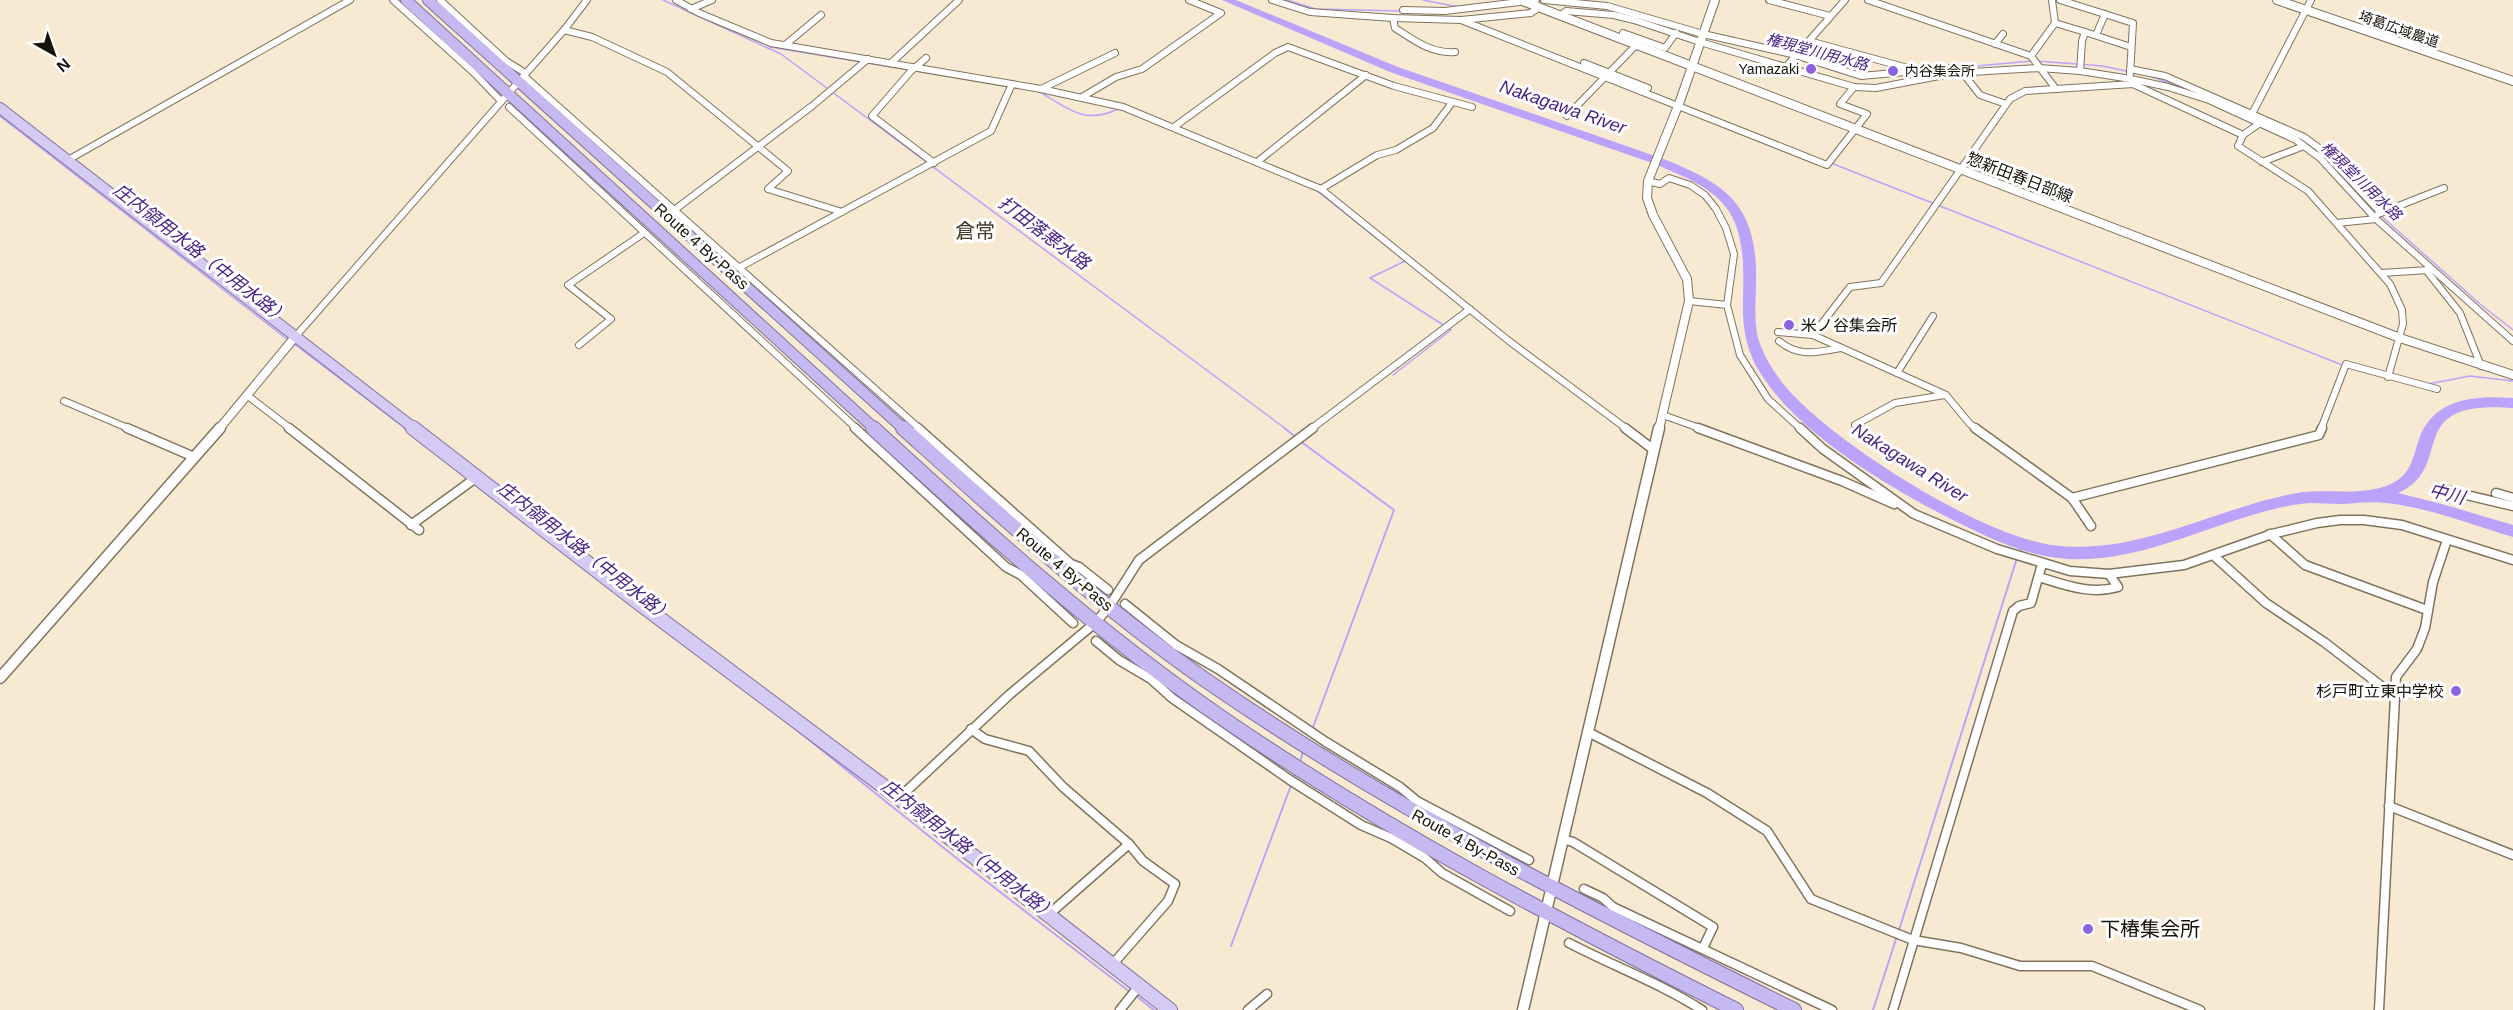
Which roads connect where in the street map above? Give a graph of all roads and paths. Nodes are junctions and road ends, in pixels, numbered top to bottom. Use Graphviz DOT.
graph roads {
  1 [pos="350,0"];
  2 [pos="393,0"];
  3 [pos="406,0"];
  4 [pos="428,0"];
  5 [pos="440,0"];
  6 [pos="587,0"];
  7 [pos="676,0"];
  8 [pos="712,0"];
  9 [pos="959,0"];
  10 [pos="1189,0"];
  11 [pos="1272,0"];
  12 [pos="1715,0"];
  13 [pos="1769,0"];
  14 [pos="1845,0"];
  15 [pos="1868,0"];
  16 [pos="2052,0"];
  17 [pos="2060,0"];
  18 [pos="2277,0"];
  19 [pos="2311,0"];
  20 [pos="1556,1"];
  21 [pos="1497,2"];
  22 [pos="1530,2"];
  23 [pos="691,9"];
  24 [pos="1403,10"];
  25 [pos="2306,10"];
  26 [pos="1563,14"];
  27 [pos="2104,14"];
  28 [pos="821,15"];
  29 [pos="1830,16"];
  30 [pos="1393,18"];
  31 [pos="1471,19"];
  32 [pos="1461,20"];
  33 [pos="2055,22"];
  34 [pos="564,30"];
  35 [pos="2085,32"];
  36 [pos="1623,33"];
  37 [pos="1676,33"];
  38 [pos="2003,34"];
  39 [pos="2096,35"];
  40 [pos="1702,36"];
  41 [pos="1809,40"];
  42 [pos="1638,43"];
  43 [pos="1995,44"];
  44 [pos="785,45"];
  45 [pos="2131,47"];
  46 [pos="1455,52"];
  47 [pos="1115,53"];
  48 [pos="1796,55"];
  49 [pos="2031,56"];
  50 [pos="498,58"];
  51 [pos="926,58"];
  52 [pos="868,59"];
  53 [pos="891,63"];
  54 [pos="914,67"];
  55 [pos="1692,67"];
  56 [pos="1785,68"];
  57 [pos="2039,68"];
  58 [pos="2130,69"];
  59 [pos="1919,71"];
  60 [pos="2080,71"];
  61 [pos="1958,72"];
  62 [pos="1605,74"];
  63 [pos="1366,75"];
  64 [pos="1853,75"];
  65 [pos="482,76"];
  66 [pos="522,76"];
  67 [pos="1924,78"];
  68 [pos="2513,81"];
  69 [pos="2132,82"];
  70 [pos="1012,84"];
  71 [pos="1851,87"];
  72 [pos="1041,88"];
  73 [pos="2056,89"];
  74 [pos="508,93"];
  75 [pos="1082,97"];
  76 [pos="499,99"];
  77 [pos="1679,103"];
  78 [pos="1451,104"];
  79 [pos="2006,104"];
  80 [pos="509,107"];
  81 [pos="1472,107"];
  82 [pos="0,108"];
  83 [pos="1567,116"];
  84 [pos="2251,116"];
  85 [pos="533,121"];
  86 [pos="2260,123"];
  87 [pos="1174,127"];
  88 [pos="1854,130"];
  89 [pos="2242,135"];
  90 [pos="2304,137"];
  91 [pos="2296,140"];
  92 [pos="758,145"];
  93 [pos="2304,146"];
  94 [pos="68,160"];
  95 [pos="1257,162"];
  96 [pos="2262,162"];
  97 [pos="934,163"];
  98 [pos="1960,170"];
  99 [pos="1649,180"];
  100 [pos="2444,188"];
  101 [pos="1321,189"];
  102 [pos="671,212"];
  103 [pos="842,212"];
  104 [pos="2377,216"];
  105 [pos="2337,223"];
  106 [pos="644,233"];
  107 [pos="740,267"];
  108 [pos="2429,270"];
  109 [pos="2382,273"];
  110 [pos="1689,300"];
  111 [pos="1727,305"];
  112 [pos="1470,309"];
  113 [pos="1933,316"];
  114 [pos="1778,332"];
  115 [pos="1813,335"];
  116 [pos="295,337"];
  117 [pos="2400,338"];
  118 [pos="1779,341"];
  119 [pos="2513,341"];
  120 [pos="579,345"];
  121 [pos="1841,348"];
  122 [pos="2481,366"];
  123 [pos="1897,373"];
  124 [pos="2513,375"];
  125 [pos="2388,376"];
  126 [pos="2437,389"];
  127 [pos="1946,395"];
  128 [pos="248,396"];
  129 [pos="64,401"];
  130 [pos="1663,415"];
  131 [pos="1855,425"];
  132 [pos="1654,450"];
  133 [pos="194,457"];
  134 [pos="477,477"];
  135 [pos="2437,488"];
  136 [pos="2496,493"];
  137 [pos="2072,498"];
  138 [pos="2513,498"];
  139 [pos="2513,506"];
  140 [pos="1914,514"];
  141 [pos="2091,526"];
  142 [pos="2270,534"];
  143 [pos="2447,540"];
  144 [pos="2213,555"];
  145 [pos="1060,560"];
  146 [pos="2513,560"];
  147 [pos="2042,564"];
  148 [pos="2109,574"];
  149 [pos="2039,577"];
  150 [pos="1035,581"];
  151 [pos="1108,590"];
  152 [pos="1125,604"];
  153 [pos="1109,607"];
  154 [pos="2427,610"];
  155 [pos="1073,622"];
  156 [pos="1095,623"];
  157 [pos="1096,641"];
  158 [pos="1172,649"];
  159 [pos="1153,674"];
  160 [pos="0,677"];
  161 [pos="2393,695"];
  162 [pos="971,729"];
  163 [pos="1588,732"];
  164 [pos="898,798"];
  165 [pos="2389,806"];
  166 [pos="1425,813"];
  167 [pos="1563,839"];
  168 [pos="1129,844"];
  169 [pos="1410,844"];
  170 [pos="2513,855"];
  171 [pos="1528,860"];
  172 [pos="1552,889"];
  173 [pos="1584,889"];
  174 [pos="1510,911"];
  175 [pos="1546,914"];
  176 [pos="1047,916"];
  177 [pos="1627,920"];
  178 [pos="1913,940"];
  179 [pos="1569,943"];
  180 [pos="1703,948"];
  181 [pos="1112,965"];
  182 [pos="1659,978"];
  183 [pos="1139,986"];
  184 [pos="1267,994"];
  185 [pos="1120,1010"];
  186 [pos="1170,1010"];
  187 [pos="1248,1010"];
  188 [pos="1522,1010"];
  189 [pos="1702,1010"];
  190 [pos="1736,1010"];
  191 [pos="1794,1010"];
  192 [pos="1832,1010"];
  193 [pos="1893,1010"];
  194 [pos="2199,1010"];
  195 [pos="2379,1010"];
  1 -- 94 [label="street"];
  2 -- 65 [label="street"];
  3 -- 65 [label="highway, Route 4 By-Pass"];
  4 -- 50 [label="highway, Route 4 By-Pass"];
  5 -- 50 [label="street"];
  6 -- 34 [label="street"];
  7 -- 23 [label="street"];
  8 -- 23 [label="street"];
  9 -- 53 [label="street"];
  10 -- 75 [label="street"];
  11 -- 30 [label="street"];
  12 -- 40 [label="street"];
  13 -- 29 [label="street"];
  14 -- 29 [label="street"];
  15 -- 43 [label="street"];
  16 -- 33 [label="street"];
  17 -- 27 [label="street"];
  18 -- 25 [label="street, 埼葛広域農道"];
  19 -- 25 [label="street"];
  20 -- 22 [label="street"];
  20 -- 26 [label="street"];
  20 -- 40 [label="street"];
  21 -- 22 [label="street"];
  21 -- 24 [label="street"];
  22 -- 26 [label="main road, 惣新田春日部線"];
  22 -- 31 [label="street"];
  23 -- 44 [label="street"];
  25 -- 68 [label="street, 埼葛広域農道"];
  25 -- 84 [label="street"];
  26 -- 37 [label="street"];
  26 -- 42 [label="main road, 惣新田春日部線"];
  27 -- 39 [label="street"];
  27 -- 45 [label="street"];
  28 -- 44 [label="street"];
  29 -- 41 [label="street"];
  30 -- 32 [label="street"];
  30 -- 46 [label="street"];
  31 -- 32 [label="street"];
  31 -- 62 [label="street"];
  32 -- 62 [label="street"];
  33 -- 35 [label="street"];
  33 -- 49 [label="street"];
  34 -- 66 [label="street"];
  34 -- 92 [label="street"];
  35 -- 39 [label="street"];
  35 -- 60 [label="street"];
  36 -- 42 [label="street"];
  37 -- 40 [label="street"];
  37 -- 42 [label="street"];
  38 -- 43 [label="street"];
  39 -- 45 [label="street"];
  40 -- 48 [label="street"];
  40 -- 55 [label="street"];
  40 -- 56 [label="street"];
  41 -- 48 [label="street"];
  41 -- 59 [label="street"];
  42 -- 55 [label="main road, 惣新田春日部線"];
  42 -- 62 [label="street"];
  43 -- 49 [label="street"];
  44 -- 52 [label="street"];
  45 -- 58 [label="street"];
  47 -- 72 [label="street"];
  48 -- 56 [label="street"];
  48 -- 64 [label="street"];
  49 -- 57 [label="street"];
  50 -- 66 [label="highway, Route 4 By-Pass"];
  51 -- 54 [label="street"];
  52 -- 53 [label="street"];
  52 -- 92 [label="street"];
  53 -- 54 [label="street"];
  54 -- 70 [label="street"];
  54 -- 97 [label="street"];
  55 -- 77 [label="street"];
  55 -- 88 [label="main road, 惣新田春日部線"];
  56 -- 71 [label="street"];
  57 -- 60 [label="street"];
  57 -- 61 [label="street"];
  57 -- 73 [label="street"];
  58 -- 69 [label="street"];
  58 -- 84 [label="street"];
  59 -- 61 [label="street"];
  59 -- 64 [label="street"];
  59 -- 67 [label="street"];
  60 -- 69 [label="street"];
  61 -- 67 [label="street"];
  61 -- 79 [label="street"];
  62 -- 77 [label="street"];
  62 -- 83 [label="street"];
  63 -- 81 [label="street"];
  63 -- 87 [label="street"];
  63 -- 95 [label="street"];
  64 -- 71 [label="street"];
  65 -- 74 [label="highway, Route 4 By-Pass"];
  65 -- 76 [label="street"];
  66 -- 74 [label="street"];
  66 -- 102 [label="highway, Route 4 By-Pass"];
  67 -- 71 [label="street"];
  69 -- 73 [label="street"];
  69 -- 84 [label="street"];
  69 -- 89 [label="street"];
  70 -- 72 [label="street"];
  70 -- 97 [label="street"];
  71 -- 88 [label="street"];
  72 -- 75 [label="street"];
  73 -- 79 [label="street"];
  74 -- 85 [label="highway, Route 4 By-Pass"];
  74 -- 116 [label="street"];
  75 -- 87 [label="street"];
  77 -- 88 [label="street"];
  77 -- 99 [label="street"];
  78 -- 101 [label="street"];
  79 -- 98 [label="street"];
  80 -- 85 [label="street"];
  82 -- 94 [label="main road"];
  84 -- 86 [label="street"];
  84 -- 90 [label="street"];
  85 -- 106 [label="street"];
  85 -- 150 [label="highway, Route 4 By-Pass"];
  86 -- 89 [label="street"];
  86 -- 91 [label="street"];
  87 -- 95 [label="street"];
  88 -- 98 [label="main road, 惣新田春日部線"];
  89 -- 96 [label="street"];
  90 -- 91 [label="street"];
  90 -- 104 [label="street"];
  91 -- 93 [label="street"];
  92 -- 102 [label="street"];
  92 -- 103 [label="street"];
  93 -- 96 [label="street"];
  93 -- 104 [label="street"];
  94 -- 116 [label="main road"];
  95 -- 101 [label="street"];
  96 -- 105 [label="street"];
  97 -- 103 [label="street"];
  98 -- 115 [label="street"];
  98 -- 117 [label="main road, 惣新田春日部線"];
  99 -- 110 [label="street"];
  99 -- 111 [label="street"];
  100 -- 104 [label="street"];
  101 -- 112 [label="street"];
  102 -- 107 [label="street"];
  102 -- 145 [label="highway, Route 4 By-Pass"];
  103 -- 107 [label="street"];
  104 -- 105 [label="street"];
  104 -- 108 [label="street"];
  105 -- 109 [label="street"];
  106 -- 120 [label="street"];
  106 -- 150 [label="street"];
  107 -- 145 [label="street"];
  108 -- 109 [label="street"];
  108 -- 119 [label="street"];
  108 -- 122 [label="street"];
  109 -- 117 [label="street"];
  110 -- 111 [label="street"];
  110 -- 130 [label="street"];
  111 -- 140 [label="street"];
  112 -- 132 [label="street"];
  112 -- 153 [label="street"];
  113 -- 123 [label="street"];
  114 -- 115 [label="street"];
  115 -- 121 [label="street"];
  116 -- 128 [label="street"];
  116 -- 134 [label="main road"];
  117 -- 122 [label="main road, 惣新田春日部線"];
  117 -- 125 [label="street"];
  118 -- 121 [label="street"];
  121 -- 123 [label="street"];
  122 -- 124 [label="main road, 惣新田春日部線"];
  123 -- 127 [label="street"];
  125 -- 126 [label="street"];
  125 -- 137 [label="street"];
  127 -- 131 [label="street"];
  127 -- 137 [label="street"];
  128 -- 133 [label="street"];
  128 -- 134 [label="street"];
  129 -- 133 [label="street"];
  130 -- 132 [label="street"];
  130 -- 140 [label="street"];
  132 -- 163 [label="street"];
  133 -- 160 [label="street"];
  134 -- 164 [label="main road"];
  135 -- 139 [label="street"];
  136 -- 138 [label="street"];
  137 -- 141 [label="street"];
  140 -- 147 [label="street"];
  142 -- 143 [label="street"];
  142 -- 144 [label="street"];
  142 -- 154 [label="street"];
  143 -- 146 [label="street"];
  143 -- 154 [label="street"];
  144 -- 148 [label="street"];
  144 -- 161 [label="street"];
  145 -- 151 [label="street"];
  145 -- 153 [label="highway, Route 4 By-Pass"];
  147 -- 148 [label="street"];
  147 -- 149 [label="street"];
  148 -- 149 [label="street"];
  149 -- 178 [label="street"];
  150 -- 155 [label="street"];
  150 -- 156 [label="highway, Route 4 By-Pass"];
  152 -- 158 [label="street"];
  153 -- 156 [label="street"];
  153 -- 158 [label="highway, Route 4 By-Pass"];
  154 -- 161 [label="street"];
  156 -- 159 [label="highway, Route 4 By-Pass"];
  156 -- 162 [label="street"];
  157 -- 159 [label="street"];
  158 -- 166 [label="highway, Route 4 By-Pass"];
  159 -- 169 [label="highway, Route 4 By-Pass"];
  161 -- 165 [label="street"];
  162 -- 164 [label="street"];
  162 -- 168 [label="street"];
  163 -- 167 [label="street"];
  163 -- 178 [label="street"];
  164 -- 176 [label="main road"];
  165 -- 170 [label="street"];
  165 -- 195 [label="street"];
  166 -- 171 [label="street"];
  166 -- 172 [label="highway, Route 4 By-Pass"];
  167 -- 172 [label="street"];
  167 -- 180 [label="street"];
  168 -- 176 [label="street"];
  168 -- 181 [label="street"];
  169 -- 174 [label="street"];
  169 -- 175 [label="highway, Route 4 By-Pass"];
  172 -- 175 [label="street"];
  172 -- 177 [label="highway, Route 4 By-Pass"];
  173 -- 177 [label="street"];
  175 -- 182 [label="highway, Route 4 By-Pass"];
  175 -- 188 [label="street"];
  176 -- 181 [label="main road"];
  177 -- 180 [label="street"];
  177 -- 191 [label="highway, Route 4 By-Pass"];
  178 -- 193 [label="street"];
  178 -- 194 [label="street"];
  179 -- 182 [label="street"];
  180 -- 192 [label="street"];
  181 -- 183 [label="main road"];
  182 -- 189 [label="street"];
  182 -- 190 [label="highway, Route 4 By-Pass"];
  183 -- 185 [label="street"];
  183 -- 186 [label="main road"];
  184 -- 187 [label="street"];
}
